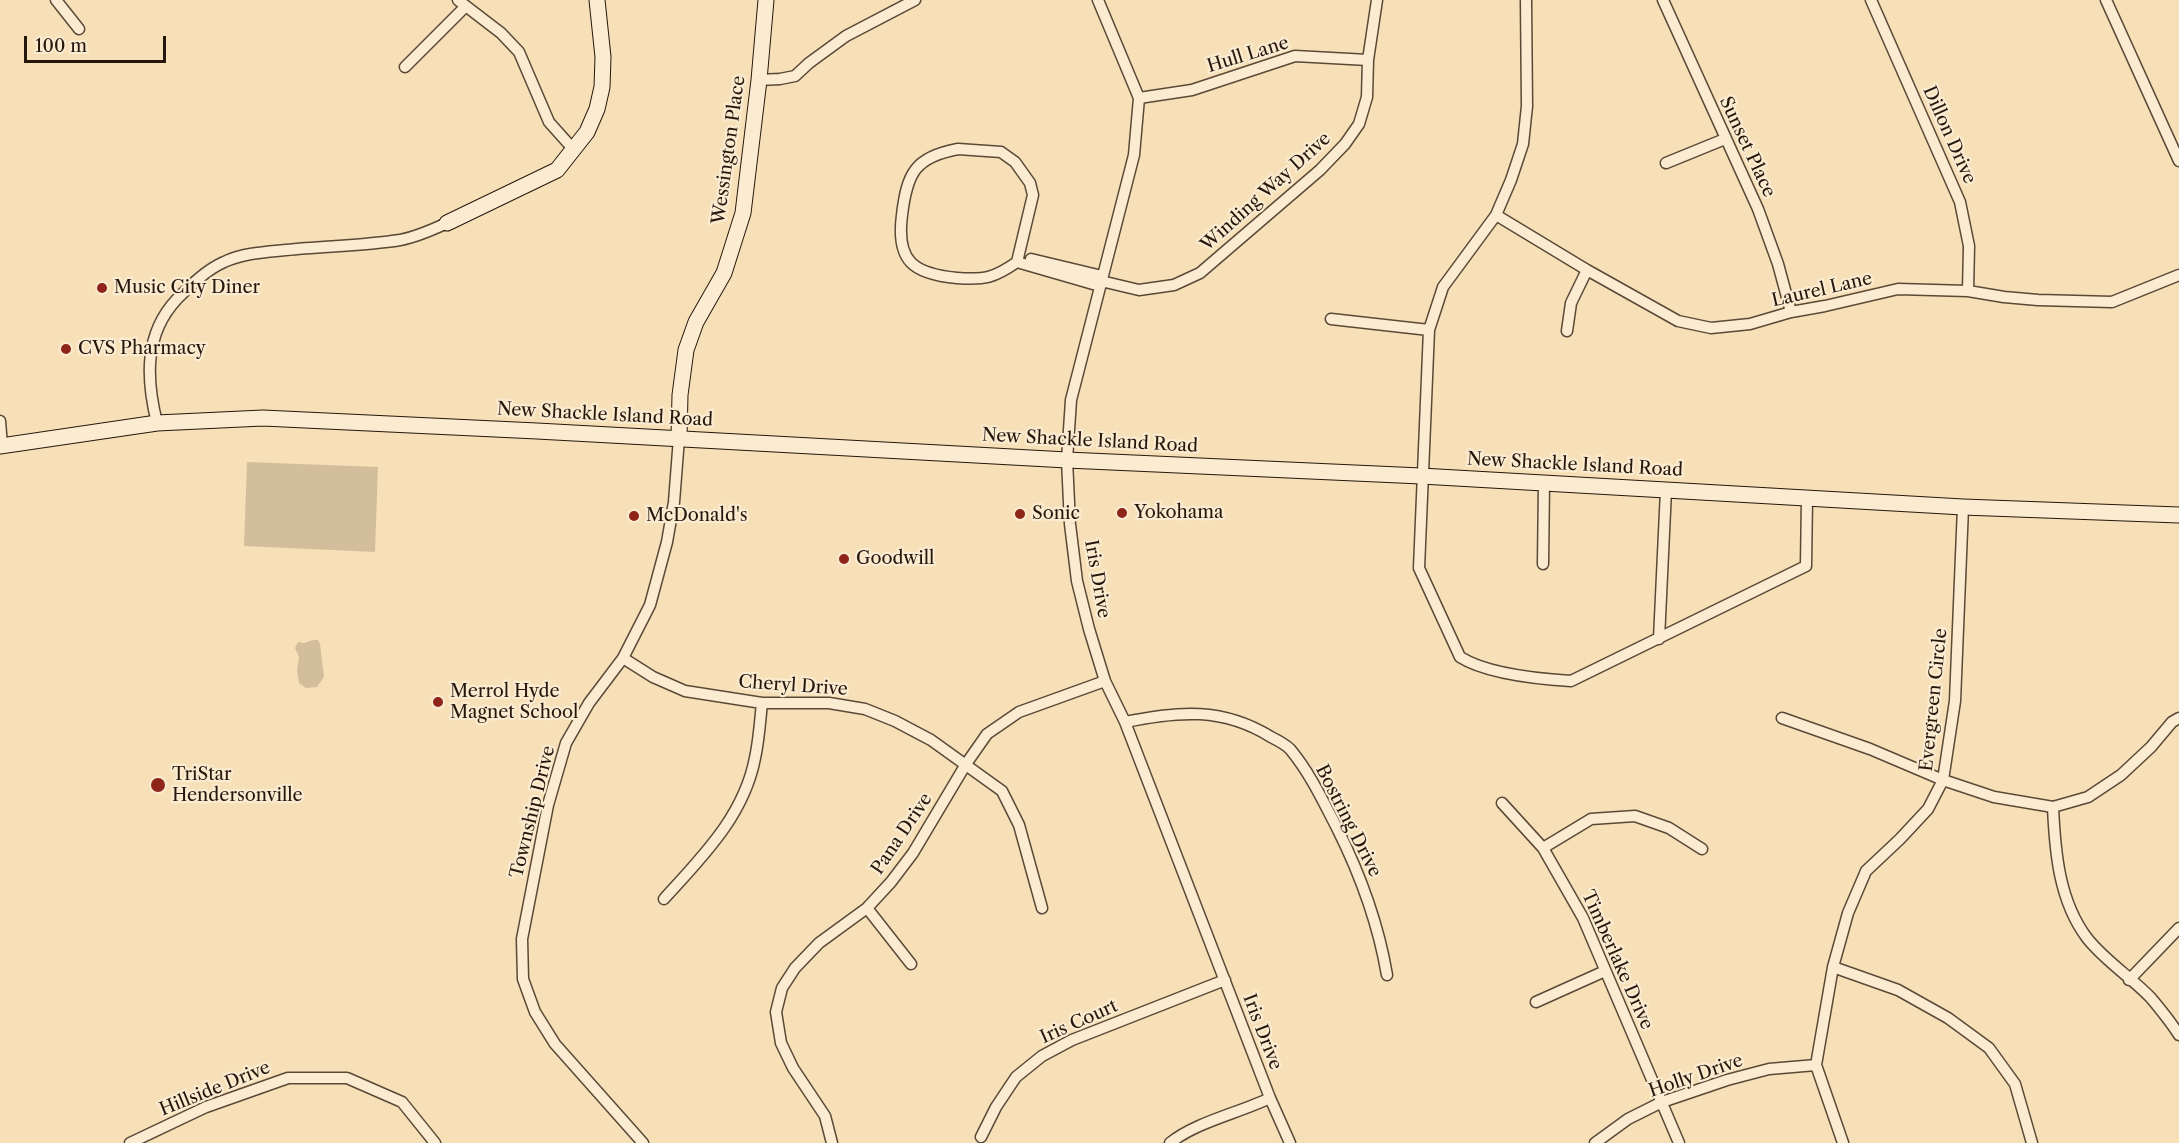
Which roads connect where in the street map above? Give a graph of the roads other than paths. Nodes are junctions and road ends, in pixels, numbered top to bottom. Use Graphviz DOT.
graph roads {
  1 [pos="56,0"];
  2 [pos="597,0"];
  3 [pos="766,0"];
  4 [pos="915,0"];
  5 [pos="1098,0"];
  6 [pos="1377,0"];
  7 [pos="1526,0"];
  8 [pos="1663,0"];
  9 [pos="1871,0"];
  10 [pos="2106,0"];
  11 [pos="462,3"];
  12 [pos="79,29"];
  13 [pos="1368,60"];
  14 [pos="405,67"];
  15 [pos="759,80"];
  16 [pos="1139,99"];
  17 [pos="1725,139"];
  18 [pos="574,150"];
  19 [pos="2179,161"];
  20 [pos="1666,163"];
  21 [pos="1496,215"];
  22 [pos="447,223"];
  23 [pos="1018,259"];
  24 [pos="1587,270"];
  25 [pos="2179,275"];
  26 [pos="1101,281"];
  27 [pos="1968,291"];
  28 [pos="1791,312"];
  29 [pos="1331,319"];
  30 [pos="1429,330"];
  31 [pos="1567,331"];
  32 [pos="0,422"];
  33 [pos="157,423"];
  34 [pos="679,438"];
  35 [pos="1,445"];
  36 [pos="1067,460"];
  37 [pos="1421,476"];
  38 [pos="1544,483"];
  39 [pos="1666,490"];
  40 [pos="1807,498"];
  41 [pos="1963,507"];
  42 [pos="2179,515"];
  43 [pos="1543,564"];
  44 [pos="1659,639"];
  45 [pos="623,658"];
  46 [pos="1105,681"];
  47 [pos="762,703"];
  48 [pos="1782,718"];
  49 [pos="2179,718"];
  50 [pos="1125,722"];
  51 [pos="966,764"];
  52 [pos="1943,780"];
  53 [pos="1502,803"];
  54 [pos="2053,807"];
  55 [pos="1543,848"];
  56 [pos="1702,849"];
  57 [pos="664,899"];
  58 [pos="867,908"];
  59 [pos="1042,909"];
  60 [pos="2179,928"];
  61 [pos="911,964"];
  62 [pos="1833,967"];
  63 [pos="1605,971"];
  64 [pos="1387,975"];
  65 [pos="1225,980"];
  66 [pos="2129,980"];
  67 [pos="1536,1002"];
  68 [pos="2179,1035"];
  69 [pos="1816,1065"];
  70 [pos="1270,1098"];
  71 [pos="1662,1102"];
  72 [pos="981,1137"];
  73 [pos="130,1143"];
  74 [pos="435,1143"];
  75 [pos="643,1143"];
  76 [pos="832,1143"];
  77 [pos="1170,1143"];
  78 [pos="1290,1143"];
  79 [pos="1595,1143"];
  80 [pos="1679,1143"];
  81 [pos="1843,1143"];
  82 [pos="2032,1143"];
  1 -- 12 [label="street"];
  2 -- 18 [label="main road"];
  3 -- 15 [label="main road, Wessington Place"];
  4 -- 15 [label="street"];
  5 -- 16 [label="street, Iris Drive"];
  6 -- 13 [label="street, Winding Way Drive"];
  7 -- 21 [label="street"];
  8 -- 17 [label="street, Sunset Place"];
  9 -- 27 [label="street, Dillon Drive"];
  10 -- 19 [label="street"];
  11 -- 14 [label="street"];
  11 -- 18 [label="street"];
  13 -- 16 [label="street, Hull Lane"];
  13 -- 26 [label="street, Winding Way Drive"];
  15 -- 34 [label="main road, Wessington Place"];
  16 -- 26 [label="street, Iris Drive"];
  17 -- 20 [label="street"];
  17 -- 28 [label="street, Sunset Place"];
  18 -- 22 [label="main road"];
  21 -- 24 [label="street, Laurel Lane"];
  21 -- 30 [label="street"];
  22 -- 33 [label="street"];
  23 -- 23 [label="street"];
  23 -- 26 [label="street, Winding Way Drive"];
  24 -- 28 [label="street, Laurel Lane"];
  24 -- 31 [label="street"];
  25 -- 27 [label="street, Laurel Lane"];
  26 -- 36 [label="street, Iris Drive"];
  27 -- 28 [label="street, Laurel Lane"];
  29 -- 30 [label="street"];
  30 -- 37 [label="street"];
  32 -- 35 [label="street"];
  33 -- 34 [label="main road, New Shackle Island Road"];
  33 -- 35 [label="main road, New Shackle Island Road"];
  34 -- 36 [label="main road, New Shackle Island Road"];
  34 -- 45 [label="street, Township Drive"];
  36 -- 37 [label="main road, New Shackle Island Road"];
  36 -- 46 [label="street, Iris Drive"];
  37 -- 38 [label="main road, New Shackle Island Road"];
  37 -- 44 [label="street"];
  38 -- 39 [label="main road, New Shackle Island Road"];
  38 -- 43 [label="street"];
  39 -- 40 [label="main road, New Shackle Island Road"];
  39 -- 44 [label="street"];
  40 -- 41 [label="main road, New Shackle Island Road"];
  40 -- 44 [label="street"];
  41 -- 42 [label="main road, New Shackle Island Road"];
  41 -- 52 [label="street, Evergreen Circle"];
  45 -- 47 [label="street, Cheryl Drive"];
  45 -- 75 [label="street, Township Drive"];
  46 -- 50 [label="street, Iris Drive"];
  46 -- 51 [label="street, Pana Drive"];
  47 -- 51 [label="street, Cheryl Drive"];
  47 -- 57 [label="street"];
  48 -- 52 [label="street"];
  49 -- 54 [label="street"];
  50 -- 64 [label="street, Bostring Drive"];
  50 -- 65 [label="street, Iris Drive"];
  51 -- 58 [label="street, Pana Drive"];
  51 -- 59 [label="street, Cheryl Drive"];
  52 -- 54 [label="street"];
  52 -- 62 [label="street, Evergreen Circle"];
  53 -- 55 [label="street, Timberlake Drive"];
  54 -- 66 [label="street"];
  55 -- 56 [label="street"];
  55 -- 63 [label="street, Timberlake Drive"];
  58 -- 61 [label="street"];
  58 -- 76 [label="street, Pana Drive"];
  60 -- 66 [label="street"];
  62 -- 69 [label="street, Evergreen Circle"];
  62 -- 82 [label="street"];
  63 -- 67 [label="street"];
  63 -- 71 [label="street, Timberlake Drive"];
  65 -- 70 [label="street, Iris Drive"];
  65 -- 72 [label="street, Iris Court"];
  66 -- 68 [label="street"];
  69 -- 71 [label="street, Holly Drive"];
  69 -- 81 [label="street, Evergreen Circle"];
  70 -- 77 [label="street"];
  70 -- 78 [label="street, Iris Drive"];
  71 -- 79 [label="street, Holly Drive"];
  71 -- 80 [label="street, Timberlake Drive"];
  73 -- 74 [label="street, Hillside Drive"];
}
